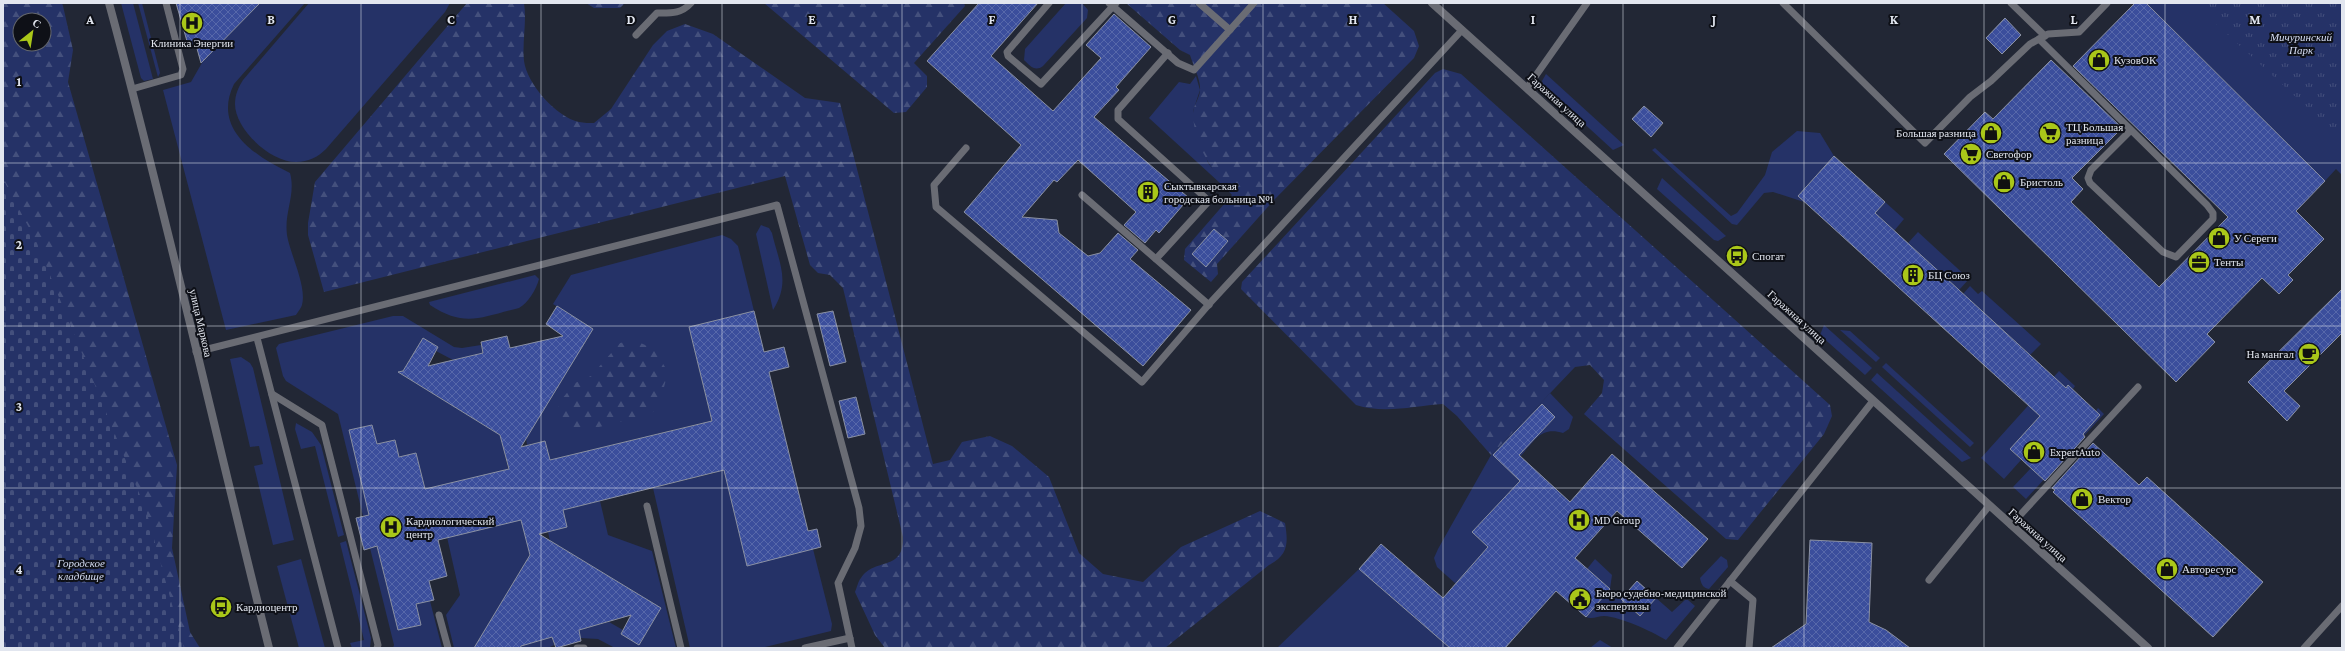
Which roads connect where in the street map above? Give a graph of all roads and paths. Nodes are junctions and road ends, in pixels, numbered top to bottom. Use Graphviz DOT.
graph roads {
  1 [pos="109,3"];
  2 [pos="166,3"];
  3 [pos="691,3"];
  4 [pos="1049,3"];
  5 [pos="1198,3"];
  6 [pos="1254,3"];
  7 [pos="1432,3"];
  8 [pos="1783,3"];
  9 [pos="2011,3"];
  10 [pos="2107,3"];
  11 [pos="1113,4"];
  12 [pos="1585,5"];
  13 [pos="1230,30"];
  14 [pos="1462,30"];
  15 [pos="636,35"];
  16 [pos="2042,37"];
  17 [pos="1168,53"];
  18 [pos="1527,88"];
  19 [pos="132,89"];
  20 [pos="2131,130"];
  21 [pos="966,148"];
  22 [pos="1082,196"];
  23 [pos="1156,260"];
  24 [pos="1209,305"];
  25 [pos="257,338"];
  26 [pos="196,352"];
  27 [pos="2138,387"];
  28 [pos="272,394"];
  29 [pos="1873,401"];
  30 [pos="647,506"];
  31 [pos="1989,506"];
  32 [pos="2011,526"];
  33 [pos="1929,580"];
  34 [pos="1730,581"];
  35 [pos="2342,606"];
  36 [pos="440,615"];
  37 [pos="850,638"];
  38 [pos="269,648"];
  39 [pos="338,648"];
  40 [pos="376,648"];
  41 [pos="448,648"];
  42 [pos="577,648"];
  43 [pos="584,648"];
  44 [pos="681,648"];
  45 [pos="805,648"];
  46 [pos="852,648"];
  47 [pos="1677,648"];
  48 [pos="1749,648"];
  49 [pos="2148,648"];
  50 [pos="2304,648"];
  1 -- 19 [label="street, улица Маркова"];
  2 -- 19 [label="lane"];
  3 -- 15 [label="lane"];
  4 -- 11 [label="lane"];
  5 -- 13 [label="lane"];
  6 -- 13 [label="lane"];
  7 -- 14 [label="street, Гаражная улица"];
  8 -- 16 [label="lane"];
  9 -- 16 [label="lane"];
  10 -- 16 [label="lane"];
  11 -- 17 [label="lane"];
  12 -- 18 [label="lane"];
  13 -- 17 [label="lane"];
  14 -- 18 [label="street, Гаражная улица"];
  14 -- 24 [label="lane"];
  16 -- 20 [label="lane"];
  17 -- 23 [label="lane"];
  18 -- 29 [label="street, Гаражная улица"];
  19 -- 26 [label="street, улица Маркова"];
  20 -- 20 [label="lane"];
  21 -- 24 [label="lane"];
  22 -- 23 [label="lane"];
  23 -- 24 [label="lane"];
  25 -- 26 [label="lane"];
  25 -- 28 [label="lane"];
  25 -- 37 [label="lane"];
  26 -- 38 [label="street, улица Маркова"];
  27 -- 32 [label="lane"];
  28 -- 39 [label="lane"];
  28 -- 40 [label="lane"];
  29 -- 31 [label="street, Гаражная улица"];
  29 -- 34 [label="lane"];
  30 -- 44 [label="lane"];
  31 -- 32 [label="street, Гаражная улица"];
  31 -- 33 [label="lane"];
  32 -- 49 [label="street, Гаражная улица"];
  34 -- 47 [label="lane"];
  34 -- 48 [label="lane"];
  35 -- 50 [label="lane"];
  36 -- 41 [label="lane"];
  37 -- 45 [label="lane"];
  37 -- 46 [label="lane"];
  42 -- 43 [label="lane"];
}
